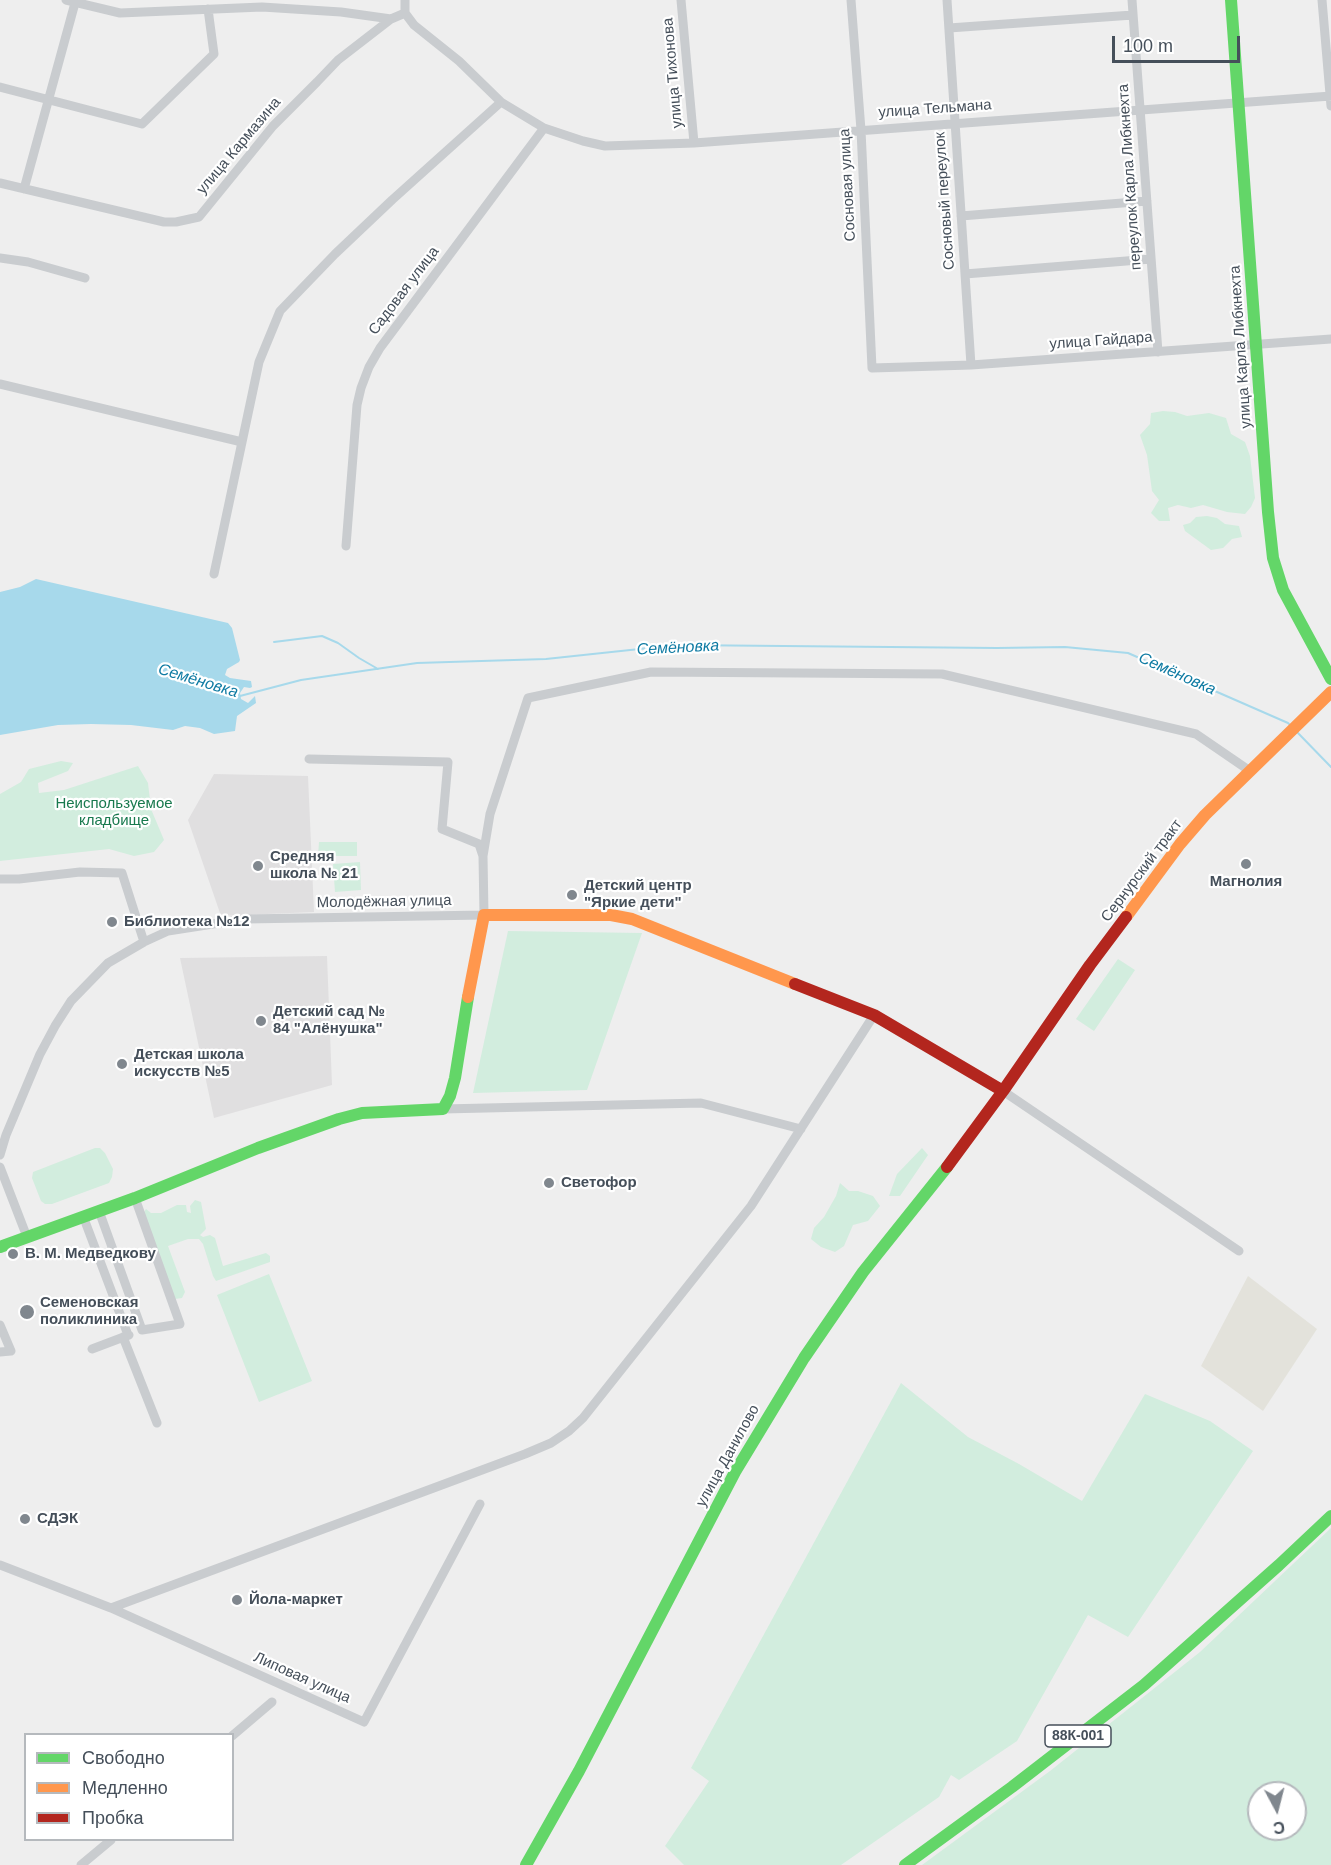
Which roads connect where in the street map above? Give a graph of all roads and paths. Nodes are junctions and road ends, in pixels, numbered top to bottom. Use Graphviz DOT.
graph roads {
  1 [pos="405,0"];
  2 [pos="681,0"];
  3 [pos="851,0"];
  4 [pos="947,0"];
  5 [pos="1132,0"];
  6 [pos="1230,0"];
  7 [pos="71,2"];
  8 [pos="1325,6"];
  9 [pos="208,9"];
  10 [pos="405,13"];
  11 [pos="1133,15"];
  12 [pos="391,19"];
  13 [pos="949,28"];
  14 [pos="0,87"];
  15 [pos="1331,99"];
  16 [pos="48,100"];
  17 [pos="501,102"];
  18 [pos="1238,102"];
  19 [pos="1140,109"];
  20 [pos="955,123"];
  21 [pos="544,128"];
  22 [pos="861,130"];
  23 [pos="694,143"];
  24 [pos="0,183"];
  25 [pos="24,189"];
  26 [pos="1147,201"];
  27 [pos="961,216"];
  28 [pos="0,258"];
  29 [pos="1151,259"];
  30 [pos="965,274"];
  31 [pos="85,278"];
  32 [pos="1331,339"];
  33 [pos="1256,345"];
  34 [pos="1158,352"];
  35 [pos="971,365"];
  36 [pos="872,368"];
  37 [pos="0,384"];
  38 [pos="242,441"];
  39 [pos="346,546"];
  40 [pos="214,574"];
  41 [pos="1331,679"];
  42 [pos="1331,692"];
  43 [pos="309,759"];
  44 [pos="1250,771"];
  45 [pos="483,856"];
  46 [pos="0,879"];
  47 [pos="484,915"];
  48 [pos="144,942"];
  49 [pos="874,1015"];
  50 [pos="1003,1091"];
  51 [pos="443,1109"];
  52 [pos="801,1129"];
  53 [pos="0,1155"];
  54 [pos="0,1167"];
  55 [pos="135,1198"];
  56 [pos="99,1211"];
  57 [pos="83,1216"];
  58 [pos="27,1238"];
  59 [pos="0,1247"];
  60 [pos="1239,1251"];
  61 [pos="0,1324"];
  62 [pos="142,1330"];
  63 [pos="125,1336"];
  64 [pos="92,1349"];
  65 [pos="0,1352"];
  66 [pos="157,1423"];
  67 [pos="480,1504"];
  68 [pos="1331,1516"];
  69 [pos="0,1566"];
  70 [pos="111,1608"];
  71 [pos="272,1702"];
  72 [pos="234,1734"];
  73 [pos="109,1841"];
  74 [pos="81,1865"];
  75 [pos="526,1865"];
  76 [pos="905,1865"];
  1 -- 10 [label="street"];
  2 -- 23 [label="street, улица Тихонова"];
  3 -- 22 [label="street, Сосновая улица"];
  4 -- 13 [label="street, Сосновый переулок"];
  5 -- 11 [label="street, переулок Карла Либкнехта"];
  6 -- 18 [label="main road, улица Карла Либкнехта"];
  7 -- 9 [label="street"];
  7 -- 16 [label="street"];
  8 -- 15 [label="street"];
  9 -- 12 [label="street"];
  9 -- 16 [label="street"];
  10 -- 12 [label="street, улица Кармазина"];
  10 -- 17 [label="street"];
  11 -- 13 [label="street"];
  11 -- 19 [label="street, переулок Карла Либкнехта"];
  12 -- 25 [label="street, улица Кармазина"];
  13 -- 20 [label="street, Сосновый переулок"];
  14 -- 16 [label="street"];
  15 -- 18 [label="street, улица Тельмана"];
  16 -- 25 [label="street"];
  17 -- 21 [label="street"];
  17 -- 38 [label="street"];
  18 -- 19 [label="street, улица Тельмана"];
  18 -- 33 [label="main road, улица Карла Либкнехта"];
  19 -- 20 [label="street, улица Тельмана"];
  19 -- 26 [label="street, переулок Карла Либкнехта"];
  20 -- 22 [label="street, улица Тельмана"];
  20 -- 27 [label="street, Сосновый переулок"];
  21 -- 23 [label="street, улица Тельмана"];
  21 -- 39 [label="street, Садовая улица"];
  22 -- 23 [label="street, улица Тельмана"];
  22 -- 36 [label="street, Сосновая улица"];
  24 -- 25 [label="street, улица Кармазина"];
  26 -- 27 [label="street"];
  26 -- 29 [label="street, переулок Карла Либкнехта"];
  27 -- 30 [label="street, Сосновый переулок"];
  28 -- 31 [label="street"];
  29 -- 30 [label="street"];
  29 -- 34 [label="street, переулок Карла Либкнехта"];
  30 -- 35 [label="street, Сосновый переулок"];
  32 -- 33 [label="street, улица Гайдара"];
  33 -- 34 [label="street, улица Гайдара"];
  33 -- 41 [label="main road, улица Карла Либкнехта"];
  34 -- 35 [label="street, улица Гайдара"];
  35 -- 36 [label="street, улица Гайдара"];
  37 -- 38 [label="street"];
  38 -- 40 [label="street"];
  42 -- 44 [label="main road, Сернурский тракт"];
  43 -- 45 [label="street"];
  44 -- 45 [label="street"];
  44 -- 50 [label="main road, Сернурский тракт"];
  45 -- 47 [label="street"];
  46 -- 48 [label="street"];
  47 -- 48 [label="street, Молодёжная улица"];
  47 -- 49 [label="main road, Молодёжная улица"];
  47 -- 51 [label="main road"];
  48 -- 53 [label="street, Молодёжная улица"];
  49 -- 50 [label="main road, Молодёжная улица"];
  49 -- 52 [label="street"];
  50 -- 60 [label="street"];
  50 -- 75 [label="main road, улица Данилово"];
  51 -- 52 [label="street"];
  51 -- 55 [label="main road"];
  52 -- 70 [label="street"];
  54 -- 58 [label="street"];
  55 -- 56 [label="main road"];
  55 -- 62 [label="street"];
  56 -- 57 [label="main road"];
  56 -- 62 [label="street"];
  57 -- 58 [label="main road"];
  57 -- 63 [label="street"];
  58 -- 59 [label="main road"];
  61 -- 65 [label="street"];
  62 -- 63 [label="street"];
  63 -- 64 [label="street"];
  63 -- 66 [label="street"];
  67 -- 70 [label="street, Липовая улица"];
  68 -- 76 [label="main road, 88К-001"];
  69 -- 70 [label="street, Липовая улица"];
  71 -- 72 [label="street"];
  73 -- 74 [label="street"];
}
